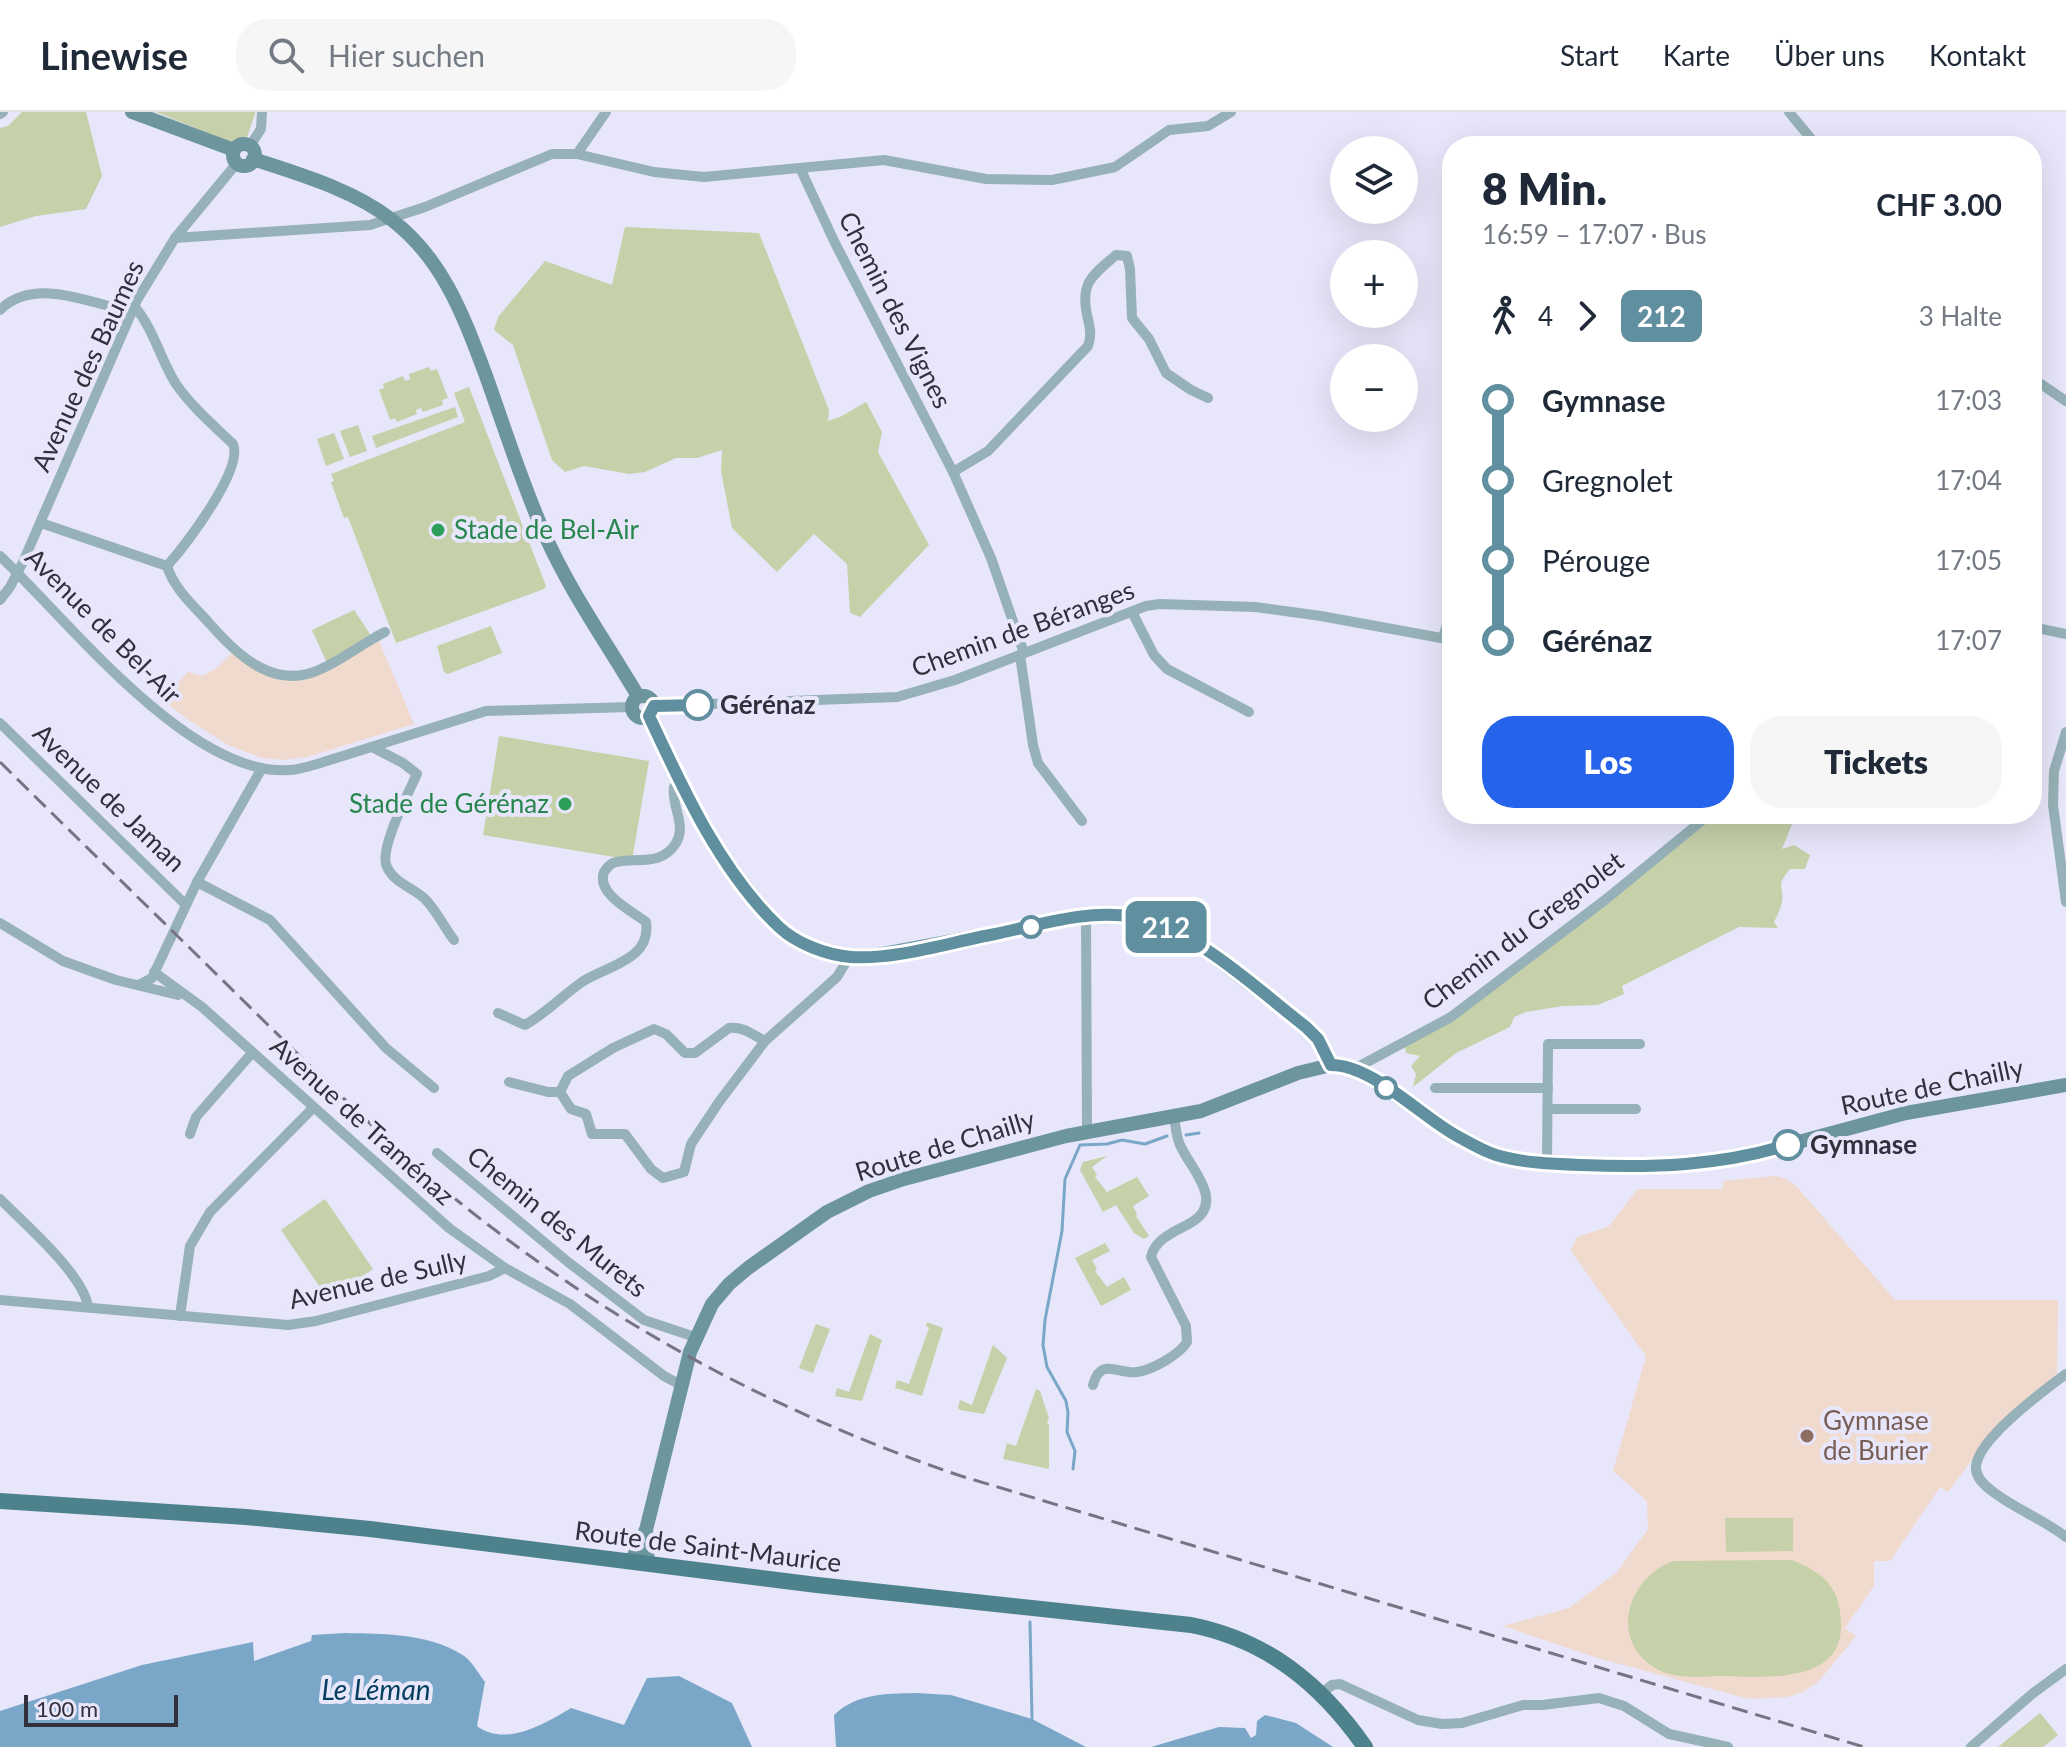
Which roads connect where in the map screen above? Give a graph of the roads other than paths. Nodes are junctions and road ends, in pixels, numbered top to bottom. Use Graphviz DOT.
graph roads {
  1 [pos="132,112"];
  2 [pos="262,112"];
  3 [pos="606,112"];
  4 [pos="1231,112"];
  5 [pos="1789,112"];
  6 [pos="1809,136"];
  7 [pos="252,153"];
  8 [pos="577,154"];
  9 [pos="236,157"];
  10 [pos="800,168"];
  11 [pos="392,219"];
  12 [pos="175,238"];
  13 [pos="132,309"];
  14 [pos="0,310"];
  15 [pos="2042,385"];
  16 [pos="1208,398"];
  17 [pos="2066,401"];
  18 [pos="953,472"];
  19 [pos="41,523"];
  20 [pos="0,556"];
  21 [pos="167,566"];
  22 [pos="17,573"];
  23 [pos="0,600"];
  24 [pos="1132,612"];
  25 [pos="2042,629"];
  26 [pos="385,632"];
  27 [pos="2066,634"];
  28 [pos="1442,638"];
  29 [pos="1022,654"];
  30 [pos="634,701"];
  31 [pos="652,711"];
  32 [pos="1249,712"];
  33 [pos="0,723"];
  34 [pos="2066,732"];
  35 [pos="372,747"];
  36 [pos="262,768"];
  37 [pos="682,783"];
  38 [pos="1082,821"];
  39 [pos="1698,824"];
  40 [pos="197,882"];
  41 [pos="2066,902"];
  42 [pos="184,909"];
  43 [pos="1086,917"];
  44 [pos="0,923"];
  45 [pos="454,940"];
  46 [pos="849,957"];
  47 [pos="154,972"];
  48 [pos="139,985"];
  49 [pos="194,1002"];
  50 [pos="498,1013"];
  51 [pos="765,1041"];
  52 [pos="1640,1044"];
  53 [pos="252,1053"];
  54 [pos="1331,1065"];
  55 [pos="1354,1069"];
  56 [pos="509,1082"];
  57 [pos="2066,1085"];
  58 [pos="434,1088"];
  59 [pos="1435,1088"];
  60 [pos="1548,1088"];
  61 [pos="560,1092"];
  62 [pos="313,1108"];
  63 [pos="1548,1109"];
  64 [pos="1636,1109"];
  65 [pos="1174,1117"];
  66 [pos="1087,1131"];
  67 [pos="190,1134"];
  68 [pos="437,1153"];
  69 [pos="1547,1164"];
  70 [pos="0,1199"];
  71 [pos="505,1268"];
  72 [pos="0,1300"];
  73 [pos="88,1307"];
  74 [pos="180,1316"];
  75 [pos="695,1337"];
  76 [pos="2066,1374"];
  77 [pos="681,1385"];
  78 [pos="1093,1385"];
  79 [pos="0,1501"];
  80 [pos="2066,1537"];
  81 [pos="640,1563"];
  82 [pos="2066,1669"];
  83 [pos="1322,1693"];
  84 [pos="1365,1747"];
  85 [pos="1728,1747"];
  86 [pos="1971,1747"];
  1 -- 9 [label="street"];
  2 -- 7 [label="street"];
  3 -- 8 [label="street"];
  4 -- 10 [label="street"];
  5 -- 6 [label="street"];
  7 -- 9 [label="street"];
  7 -- 11 [label="street"];
  8 -- 10 [label="street"];
  8 -- 11 [label="street"];
  9 -- 12 [label="street, Avenue des Baumes"];
  10 -- 18 [label="street, Chemin des Vignes"];
  11 -- 12 [label="street"];
  11 -- 30 [label="street"];
  12 -- 13 [label="street, Avenue des Baumes"];
  13 -- 14 [label="street"];
  13 -- 19 [label="street, Avenue des Baumes"];
  13 -- 21 [label="street"];
  15 -- 17 [label="street"];
  16 -- 18 [label="street"];
  18 -- 29 [label="street, Chemin des Vignes"];
  19 -- 21 [label="street"];
  19 -- 22 [label="street, Avenue des Baumes"];
  20 -- 22 [label="street, Avenue de Bel-Air"];
  21 -- 26 [label="street"];
  22 -- 23 [label="street, Avenue des Baumes"];
  22 -- 36 [label="street, Avenue de Bel-Air"];
  24 -- 28 [label="street, Chemin de Béranges"];
  24 -- 29 [label="street, Chemin de Béranges"];
  24 -- 32 [label="street"];
  25 -- 27 [label="street"];
  29 -- 31 [label="street, Chemin de Béranges"];
  29 -- 38 [label="street, Chemin des Vignes"];
  30 -- 31 [label="street"];
  30 -- 35 [label="street"];
  31 -- 37 [label="street"];
  33 -- 42 [label="street, Avenue de Jaman"];
  34 -- 41 [label="street"];
  35 -- 36 [label="street"];
  35 -- 45 [label="street"];
  36 -- 40 [label="street"];
  37 -- 46 [label="street"];
  37 -- 50 [label="street"];
  39 -- 55 [label="street, Chemin du Gregnolet"];
  40 -- 42 [label="street"];
  40 -- 58 [label="street"];
  42 -- 47 [label="street"];
  43 -- 46 [label="street"];
  43 -- 54 [label="street"];
  43 -- 66 [label="street"];
  44 -- 48 [label="street, Avenue de Traménaz"];
  46 -- 51 [label="street"];
  47 -- 48 [label="street"];
  47 -- 49 [label="street, Avenue de Traménaz"];
  48 -- 49 [label="street, Avenue de Traménaz"];
  49 -- 53 [label="street, Avenue de Traménaz"];
  51 -- 61 [label="street"];
  51 -- 61 [label="street"];
  52 -- 60 [label="street"];
  53 -- 62 [label="street, Avenue de Traménaz"];
  53 -- 67 [label="street"];
  54 -- 55 [label="street, Route de Chailly"];
  54 -- 65 [label="street, Route de Chailly"];
  55 -- 69 [label="street, Route de Chailly"];
  56 -- 61 [label="street"];
  57 -- 69 [label="street, Route de Chailly"];
  59 -- 60 [label="street"];
  60 -- 63 [label="street"];
  62 -- 71 [label="street, Avenue de Traménaz"];
  62 -- 74 [label="street"];
  63 -- 64 [label="street"];
  63 -- 69 [label="street"];
  65 -- 66 [label="street, Route de Chailly"];
  65 -- 78 [label="street"];
  66 -- 75 [label="street, Route de Chailly"];
  68 -- 75 [label="street, Chemin des Murets"];
  70 -- 73 [label="street"];
  71 -- 74 [label="street, Avenue de Sully"];
  71 -- 77 [label="street, Avenue de Sully"];
  72 -- 73 [label="street, Avenue de Sully"];
  73 -- 74 [label="street, Avenue de Sully"];
  75 -- 77 [label="street, Route de Chailly"];
  76 -- 80 [label="street"];
  77 -- 81 [label="street, Route de Chailly"];
  79 -- 81 [label="main road, Route de Saint-Maurice"];
  81 -- 83 [label="main road, Route de Saint-Maurice"];
  82 -- 86 [label="street"];
  83 -- 84 [label="main road, Route de Saint-Maurice"];
  83 -- 85 [label="street"];
}
